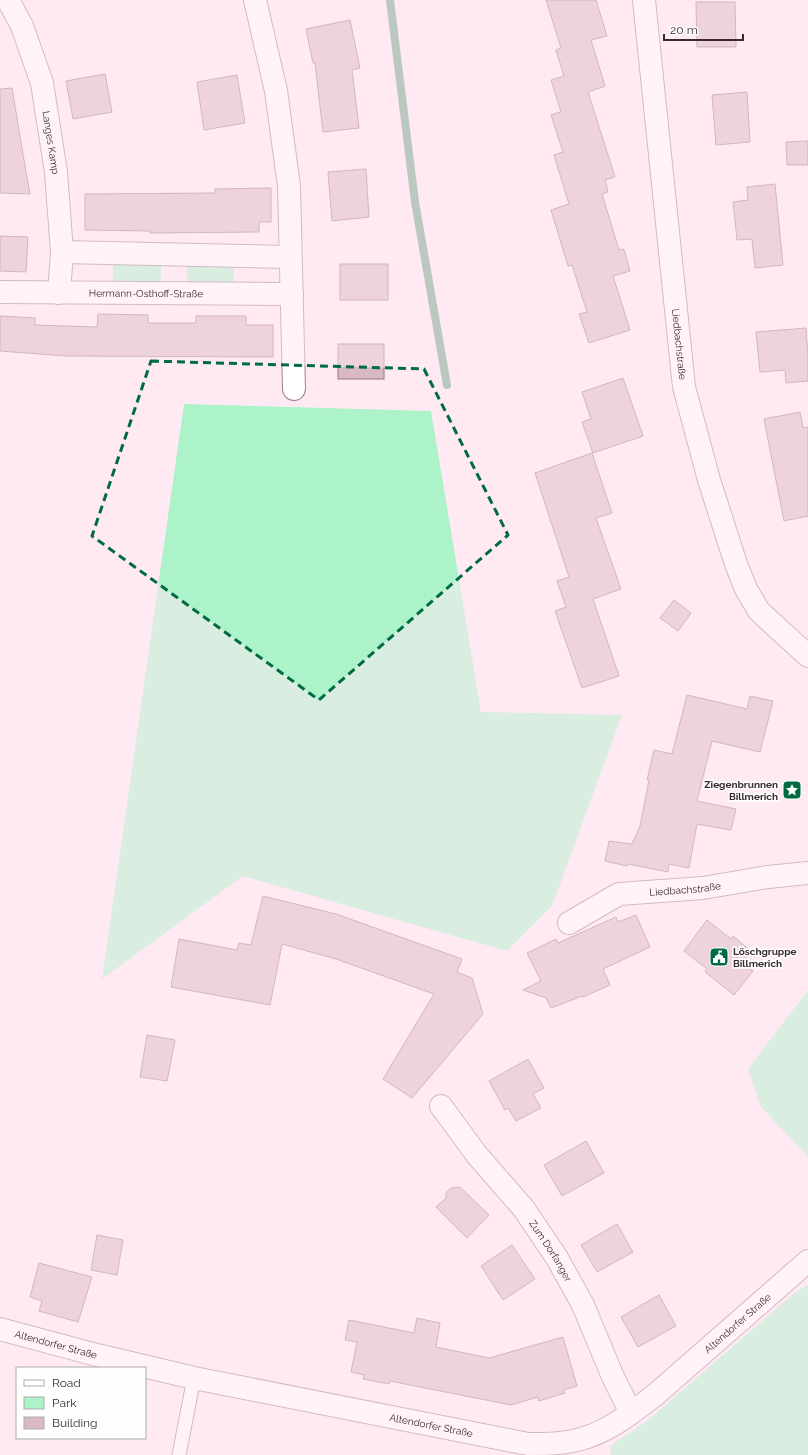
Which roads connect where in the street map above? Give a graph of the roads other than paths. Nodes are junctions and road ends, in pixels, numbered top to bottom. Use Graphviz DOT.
graph roads {
  1 [pos="8,0"];
  2 [pos="255,0"];
  3 [pos="644,0"];
  4 [pos="62,252"];
  5 [pos="290,257"];
  6 [pos="0,292"];
  7 [pos="59,293"];
  8 [pos="292,294"];
  9 [pos="294,389"];
  10 [pos="808,656"];
  11 [pos="808,873"];
  12 [pos="569,923"];
  13 [pos="441,1106"];
  14 [pos="808,1261"];
  15 [pos="0,1329"];
  16 [pos="194,1378"];
  17 [pos="631,1413"];
  18 [pos="180,1455"];
  1 -- 4 [label="street, Langes Kamp"];
  2 -- 5 [label="street"];
  3 -- 10 [label="street, Liedbachstraße"];
  4 -- 5 [label="street"];
  4 -- 7 [label="street, Langes Kamp"];
  5 -- 8 [label="street"];
  6 -- 7 [label="street, Hermann-Osthoff-Straße"];
  7 -- 8 [label="street, Hermann-Osthoff-Straße"];
  8 -- 9 [label="street"];
  11 -- 12 [label="street, Liedbachstraße"];
  13 -- 17 [label="street, Zum Dorfanger"];
  14 -- 17 [label="street, Altendorfer Straße"];
  15 -- 16 [label="street, Altendorfer Straße"];
  16 -- 17 [label="street, Altendorfer Straße"];
  16 -- 18 [label="lane"];
}
